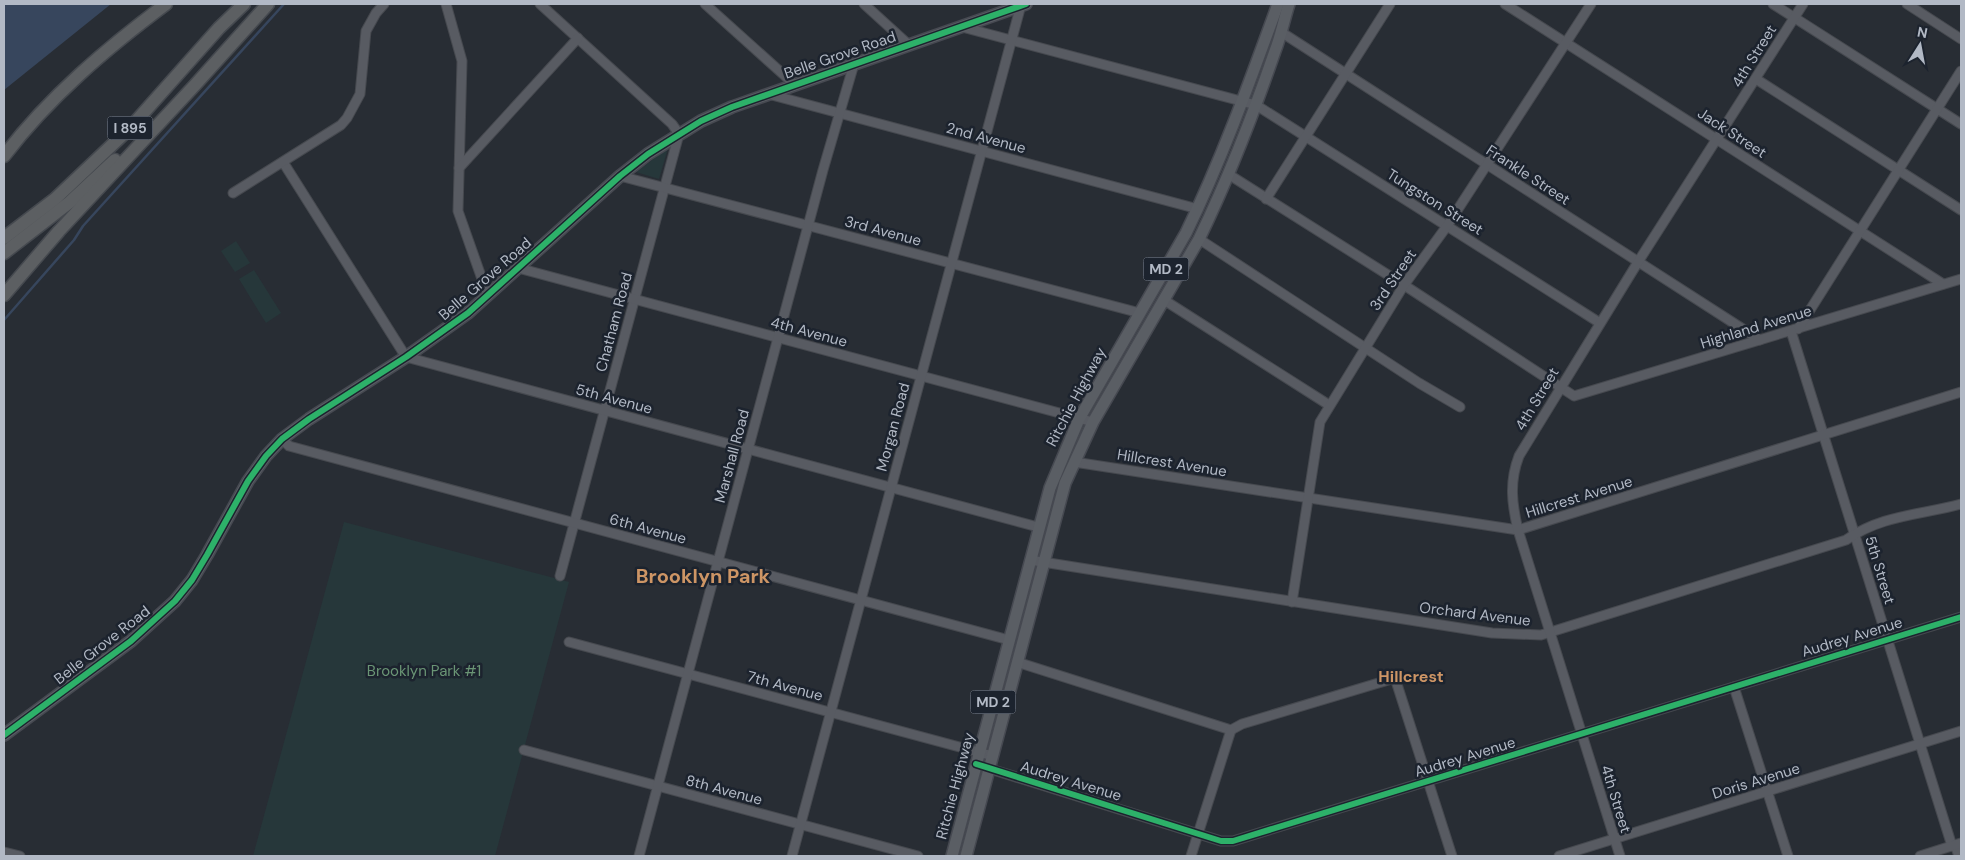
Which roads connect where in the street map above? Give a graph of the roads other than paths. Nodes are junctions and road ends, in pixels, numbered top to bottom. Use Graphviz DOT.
graph roads {
  1 [pos="166,4"];
  2 [pos="244,4"];
  3 [pos="268,4"];
  4 [pos="384,4"];
  5 [pos="446,4"];
  6 [pos="540,4"];
  7 [pos="706,4"];
  8 [pos="864,4"];
  9 [pos="1023,4"];
  10 [pos="1278,4"];
  11 [pos="1289,4"];
  12 [pos="1390,4"];
  13 [pos="1505,4"];
  14 [pos="1591,4"];
  15 [pos="1773,4"];
  16 [pos="1803,4"];
  17 [pos="1907,4"];
  18 [pos="1795,18"];
  19 [pos="962,27"];
  20 [pos="1281,32"];
  21 [pos="578,38"];
  22 [pos="1961,38"];
  23 [pos="1012,40"];
  24 [pos="233,41"];
  25 [pos="1566,43"];
  26 [pos="909,45"];
  27 [pos="854,64"];
  28 [pos="1961,71"];
  29 [pos="1346,74"];
  30 [pos="1756,79"];
  31 [pos="794,84"];
  32 [pos="768,93"];
  33 [pos="1242,101"];
  34 [pos="1256,105"];
  35 [pos="1937,109"];
  36 [pos="840,113"];
  37 [pos="1961,124"];
  38 [pos="679,134"];
  39 [pos="1306,137"];
  40 [pos="1717,140"];
  41 [pos="982,151"];
  42 [pos="4,156"];
  43 [pos="283,162"];
  44 [pos="1488,165"];
  45 [pos="459,168"];
  46 [pos="1898,170"];
  47 [pos="1228,174"];
  48 [pos="620,176"];
  49 [pos="664,188"];
  50 [pos="233,193"];
  51 [pos="1266,199"];
  52 [pos="1198,209"];
  53 [pos="1961,210"];
  54 [pos="808,226"];
  55 [pos="1447,226"];
  56 [pos="1859,230"];
  57 [pos="4,238"];
  58 [pos="1199,239"];
  59 [pos="4,253"];
  60 [pos="1638,262"];
  61 [pos="951,263"];
  62 [pos="518,268"];
  63 [pos="1961,279"];
  64 [pos="1943,284"];
  65 [pos="1404,285"];
  66 [pos="4,295"];
  67 [pos="488,296"];
  68 [pos="634,299"];
  69 [pos="1164,300"];
  70 [pos="1140,313"];
  71 [pos="1600,323"];
  72 [pos="1794,330"];
  73 [pos="778,338"];
  74 [pos="1760,340"];
  75 [pos="1366,347"];
  76 [pos="406,357"];
  77 [pos="921,376"];
  78 [pos="1560,387"];
  79 [pos="1961,392"];
  80 [pos="1329,405"];
  81 [pos="1460,407"];
  82 [pos="604,411"];
  83 [pos="1078,419"];
  84 [pos="1092,422"];
  85 [pos="1824,435"];
  86 [pos="282,439"];
  87 [pos="748,449"];
  88 [pos="1074,462"];
  89 [pos="891,488"];
  90 [pos="1308,498"];
  91 [pos="1961,504"];
  92 [pos="574,523"];
  93 [pos="1038,527"];
  94 [pos="1518,530"];
  95 [pos="1854,534"];
  96 [pos="1030,560"];
  97 [pos="718,562"];
  98 [pos="1044,562"];
  99 [pos="560,576"];
  100 [pos="861,600"];
  101 [pos="1292,602"];
  102 [pos="1961,616"];
  103 [pos="1550,632"];
  104 [pos="1887,639"];
  105 [pos="1009,640"];
  106 [pos="569,642"];
  107 [pos="1017,662"];
  108 [pos="688,674"];
  109 [pos="1734,687"];
  110 [pos="831,712"];
  111 [pos="1232,730"];
  112 [pos="1961,731"];
  113 [pos="1582,734"];
  114 [pos="4,735"];
  115 [pos="1920,744"];
  116 [pos="524,750"];
  117 [pos="979,752"];
  118 [pos="993,756"];
  119 [pos="976,764"];
  120 [pos="990,768"];
  121 [pos="1428,782"];
  122 [pos="658,786"];
  123 [pos="1767,792"];
  124 [pos="800,825"];
  125 [pos="1198,833"];
  126 [pos="1614,839"];
  127 [pos="1956,845"];
  128 [pos="4,852"];
  129 [pos="20,856"];
  130 [pos="639,856"];
  131 [pos="792,856"];
  132 [pos="918,856"];
  133 [pos="952,856"];
  134 [pos="966,856"];
  135 [pos="1191,856"];
  136 [pos="1452,856"];
  137 [pos="1559,856"];
  138 [pos="1620,856"];
  139 [pos="1788,856"];
  140 [pos="1920,856"];
  141 [pos="1959,856"];
  1 -- 42 [label="highway"];
  2 -- 57 [label="highway, I 895"];
  3 -- 24 [label="highway, I 895"];
  4 -- 43 [label="street"];
  5 -- 45 [label="street"];
  6 -- 21 [label="street"];
  7 -- 31 [label="street"];
  8 -- 26 [label="street"];
  9 -- 19 [label="main road, Belle Grove Road"];
  9 -- 23 [label="street, Morgan Road"];
  10 -- 33 [label="main road, Ritchie Highway / MD 2"];
  11 -- 20 [label="main road, Ritchie Highway / MD 2"];
  12 -- 29 [label="street"];
  13 -- 25 [label="street, Jack Street"];
  14 -- 25 [label="street, 3rd Street"];
  15 -- 18 [label="street"];
  16 -- 18 [label="street, 4th Street"];
  17 -- 22 [label="street"];
  18 -- 30 [label="street, 4th Street"];
  18 -- 35 [label="street"];
  19 -- 23 [label="street, Tungston Street"];
  19 -- 26 [label="main road, Belle Grove Road"];
  20 -- 29 [label="street, Frankle Street"];
  20 -- 34 [label="main road, Ritchie Highway / MD 2"];
  21 -- 38 [label="street"];
  21 -- 45 [label="street"];
  23 -- 33 [label="street, Tungston Street"];
  23 -- 41 [label="street, Morgan Road"];
  24 -- 59 [label="highway, I 895"];
  24 -- 66 [label="highway"];
  25 -- 40 [label="street, Jack Street"];
  25 -- 44 [label="street, 3rd Street"];
  26 -- 27 [label="main road, Belle Grove Road"];
  27 -- 31 [label="main road, Belle Grove Road"];
  27 -- 36 [label="street, Marshall Road"];
  28 -- 35 [label="street"];
  29 -- 39 [label="street"];
  29 -- 44 [label="street, Frankle Street"];
  30 -- 40 [label="street, 4th Street"];
  30 -- 46 [label="street"];
  31 -- 32 [label="main road, Belle Grove Road"];
  32 -- 36 [label="street, 2nd Avenue"];
  32 -- 38 [label="main road, Belle Grove Road"];
  33 -- 34 [label="street, Tungston Street"];
  33 -- 52 [label="main road, Ritchie Highway / MD 2"];
  34 -- 39 [label="street, Tungston Street"];
  34 -- 47 [label="main road, Ritchie Highway / MD 2"];
  35 -- 37 [label="street"];
  35 -- 46 [label="street"];
  36 -- 41 [label="street, 2nd Avenue"];
  36 -- 54 [label="street, Marshall Road"];
  38 -- 48 [label="main road, Belle Grove Road"];
  38 -- 49 [label="street, Chatham Road"];
  39 -- 51 [label="street"];
  39 -- 55 [label="street, Tungston Street"];
  40 -- 56 [label="street, Jack Street"];
  40 -- 60 [label="street, 4th Street"];
  41 -- 52 [label="street, 2nd Avenue"];
  41 -- 61 [label="street, Morgan Road"];
  43 -- 50 [label="street"];
  43 -- 76 [label="street"];
  44 -- 55 [label="street, 3rd Street"];
  44 -- 60 [label="street, Frankle Street"];
  45 -- 67 [label="street"];
  46 -- 53 [label="street"];
  46 -- 56 [label="street"];
  47 -- 51 [label="street, Highland Avenue"];
  47 -- 58 [label="main road, Ritchie Highway / MD 2"];
  48 -- 49 [label="street, 3rd Avenue"];
  48 -- 62 [label="main road, Belle Grove Road"];
  49 -- 54 [label="street, 3rd Avenue"];
  49 -- 68 [label="street, Chatham Road"];
  51 -- 65 [label="street, Highland Avenue"];
  52 -- 70 [label="main road, Ritchie Highway / MD 2"];
  54 -- 61 [label="street, 3rd Avenue"];
  54 -- 73 [label="street, Marshall Road"];
  55 -- 65 [label="street, 3rd Street"];
  55 -- 71 [label="street, Tungston Street"];
  56 -- 64 [label="street, Jack Street"];
  56 -- 72 [label="street"];
  58 -- 69 [label="main road, Ritchie Highway / MD 2"];
  58 -- 75 [label="street"];
  60 -- 71 [label="street, 4th Street"];
  60 -- 74 [label="street, Frankle Street"];
  61 -- 70 [label="street, 3rd Avenue"];
  61 -- 77 [label="street, Morgan Road"];
  62 -- 67 [label="main road, Belle Grove Road"];
  62 -- 68 [label="street, 4th Avenue"];
  63 -- 64 [label="street, Highland Avenue"];
  64 -- 72 [label="street, Highland Avenue"];
  65 -- 75 [label="street, 3rd Street"];
  65 -- 78 [label="street, Highland Avenue"];
  67 -- 76 [label="main road, Belle Grove Road"];
  68 -- 73 [label="street, 4th Avenue"];
  68 -- 82 [label="street, Chatham Road"];
  69 -- 80 [label="street"];
  69 -- 84 [label="main road, Ritchie Highway / MD 2"];
  70 -- 83 [label="main road, Ritchie Highway / MD 2"];
  71 -- 78 [label="street, 4th Street"];
  72 -- 74 [label="street, Highland Avenue"];
  72 -- 85 [label="street, 5th Street"];
  73 -- 77 [label="street, 4th Avenue"];
  73 -- 87 [label="street, Marshall Road"];
  74 -- 78 [label="street, Highland Avenue"];
  75 -- 80 [label="street, 3rd Street"];
  75 -- 81 [label="street"];
  76 -- 82 [label="street, 5th Avenue"];
  76 -- 86 [label="main road, Belle Grove Road"];
  77 -- 83 [label="street, 4th Avenue"];
  77 -- 89 [label="street, Morgan Road"];
  78 -- 94 [label="street, 4th Street"];
  79 -- 85 [label="street, Hillcrest Avenue"];
  80 -- 90 [label="street, 3rd Street"];
  82 -- 87 [label="street, 5th Avenue"];
  82 -- 92 [label="street, Chatham Road"];
  83 -- 84 [label="street, 4th Avenue"];
  83 -- 93 [label="main road, Ritchie Highway / MD 2"];
  84 -- 88 [label="main road, Ritchie Highway / MD 2"];
  85 -- 94 [label="street, Hillcrest Avenue"];
  85 -- 95 [label="street, 5th Street"];
  86 -- 92 [label="street, 6th Avenue"];
  86 -- 114 [label="main road, Belle Grove Road"];
  87 -- 89 [label="street, 5th Avenue"];
  87 -- 97 [label="street, Marshall Road"];
  88 -- 90 [label="street, Hillcrest Avenue"];
  88 -- 98 [label="main road, Ritchie Highway / MD 2"];
  89 -- 93 [label="street, 5th Avenue"];
  89 -- 100 [label="street, Morgan Road"];
  90 -- 94 [label="street, Hillcrest Avenue"];
  90 -- 101 [label="street, 3rd Street"];
  91 -- 95 [label="street, Orchard Avenue"];
  92 -- 97 [label="street, 6th Avenue"];
  92 -- 99 [label="street, Chatham Road"];
  93 -- 96 [label="main road, Ritchie Highway / MD 2"];
  94 -- 103 [label="street, 4th Street"];
  95 -- 103 [label="street, Orchard Avenue"];
  95 -- 104 [label="street, 5th Street"];
  96 -- 98 [label="street, Orchard Avenue"];
  96 -- 105 [label="main road, Ritchie Highway / MD 2"];
  97 -- 100 [label="street, 6th Avenue"];
  97 -- 108 [label="street, Marshall Road"];
  98 -- 101 [label="street, Orchard Avenue"];
  98 -- 107 [label="main road, Ritchie Highway / MD 2"];
  100 -- 105 [label="street, 6th Avenue"];
  100 -- 110 [label="street, Morgan Road"];
  101 -- 103 [label="street, Orchard Avenue"];
  102 -- 104 [label="street, Audrey Avenue"];
  103 -- 113 [label="street, 4th Street"];
  104 -- 109 [label="street, Audrey Avenue"];
  104 -- 115 [label="street, 5th Street"];
  105 -- 117 [label="main road, Ritchie Highway / MD 2"];
  106 -- 108 [label="street, 7th Avenue"];
  107 -- 111 [label="street"];
  107 -- 118 [label="main road, Ritchie Highway / MD 2"];
  108 -- 110 [label="street, 7th Avenue"];
  108 -- 122 [label="street, Marshall Road"];
  109 -- 113 [label="street, Audrey Avenue"];
  109 -- 123 [label="street"];
  110 -- 117 [label="street, 7th Avenue"];
  110 -- 124 [label="street, Morgan Road"];
  111 -- 121 [label="street"];
  111 -- 125 [label="street"];
  112 -- 115 [label="street, Doris Avenue"];
  113 -- 121 [label="street, Audrey Avenue"];
  113 -- 126 [label="street, 4th Street"];
  115 -- 123 [label="street, Doris Avenue"];
  115 -- 127 [label="street, 5th Street"];
  116 -- 122 [label="street, 8th Avenue"];
  117 -- 118 [label="street, 7th Avenue"];
  117 -- 119 [label="main road, Ritchie Highway / MD 2"];
  118 -- 120 [label="main road, Ritchie Highway / MD 2"];
  119 -- 120 [label="street, Audrey Avenue"];
  119 -- 133 [label="main road, Ritchie Highway / MD 2"];
  120 -- 125 [label="street, Audrey Avenue"];
  120 -- 134 [label="main road, Ritchie Highway / MD 2"];
  121 -- 125 [label="street, Audrey Avenue"];
  121 -- 136 [label="street"];
  122 -- 124 [label="street, 8th Avenue"];
  122 -- 130 [label="street, Marshall Road"];
  123 -- 126 [label="street, Doris Avenue"];
  123 -- 139 [label="street"];
  124 -- 131 [label="street, Morgan Road"];
  124 -- 132 [label="street, 8th Avenue"];
  125 -- 135 [label="street"];
  126 -- 137 [label="street, Doris Avenue"];
  126 -- 138 [label="street, 4th Street"];
  127 -- 140 [label="street"];
  127 -- 141 [label="street, 5th Street"];
  128 -- 129 [label="street"];
}
